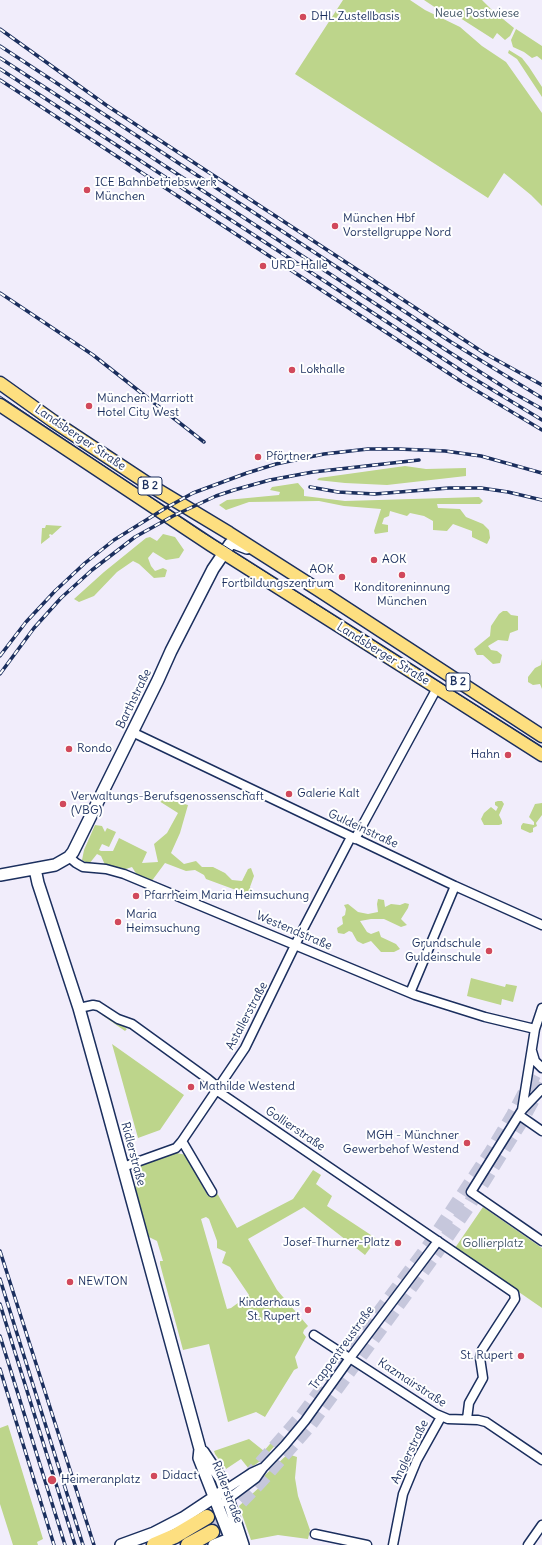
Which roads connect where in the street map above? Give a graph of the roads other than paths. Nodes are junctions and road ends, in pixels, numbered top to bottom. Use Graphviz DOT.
graph roads {
  1 [pos="0,383"];
  2 [pos="0,404"];
  3 [pos="223,553"];
  4 [pos="263,555"];
  5 [pos="437,688"];
  6 [pos="132,732"];
  7 [pos="542,736"];
  8 [pos="542,755"];
  9 [pos="353,838"];
  10 [pos="69,857"];
  11 [pos="35,868"];
  12 [pos="0,875"];
  13 [pos="455,886"];
  14 [pos="542,925"];
  15 [pos="295,945"];
  16 [pos="410,993"];
  17 [pos="84,1007"];
  18 [pos="542,1008"];
  19 [pos="535,1029"];
  20 [pos="532,1049"];
  21 [pos="542,1068"];
  22 [pos="526,1085"];
  23 [pos="541,1089"];
  24 [pos="216,1090"];
  25 [pos="520,1113"];
  26 [pos="542,1131"];
  27 [pos="182,1141"];
  28 [pos="123,1167"];
  29 [pos="212,1192"];
  30 [pos="438,1241"];
  31 [pos="542,1241"];
  32 [pos="314,1335"];
  33 [pos="350,1358"];
  34 [pos="441,1417"];
  35 [pos="467,1419"];
  36 [pos="200,1449"];
  37 [pos="542,1460"];
  38 [pos="227,1495"];
  39 [pos="216,1502"];
  40 [pos="207,1517"];
  41 [pos="542,1525"];
  42 [pos="315,1534"];
  43 [pos="213,1538"];
  44 [pos="236,1541"];
  45 [pos="121,1545"];
  46 [pos="154,1545"];
  47 [pos="188,1545"];
  48 [pos="367,1545"];
  49 [pos="393,1545"];
  50 [pos="528,1545"];
  1 -- 4 [label="main road, Landsberger Straße / B 2"];
  2 -- 3 [label="main road, Landsberger Straße / B 2"];
  3 -- 4 [label="street, Landsberger Straße"];
  3 -- 5 [label="main road, Landsberger Straße / B 2"];
  3 -- 6 [label="street, Barthstraße"];
  4 -- 7 [label="main road, Landsberger Straße / B 2"];
  5 -- 8 [label="main road, Landsberger Straße / B 2"];
  5 -- 9 [label="street, Astallerstraße"];
  6 -- 9 [label="street, Guldeinstraße"];
  6 -- 10 [label="street, Barthstraße"];
  9 -- 13 [label="street, Guldeinstraße"];
  9 -- 15 [label="street, Astallerstraße"];
  10 -- 11 [label="street"];
  10 -- 15 [label="street, Westendstraße"];
  11 -- 12 [label="street"];
  11 -- 17 [label="street, Ridlerstraße"];
  13 -- 14 [label="street, Guldeinstraße"];
  13 -- 16 [label="street"];
  15 -- 16 [label="street, Westendstraße"];
  15 -- 24 [label="street, Astallerstraße"];
  16 -- 19 [label="street, Westendstraße"];
  17 -- 24 [label="street, Gollierstraße"];
  17 -- 28 [label="street, Ridlerstraße"];
  18 -- 19 [label="street"];
  19 -- 20 [label="street"];
  20 -- 21 [label="street"];
  20 -- 22 [label="street"];
  22 -- 23 [label="street"];
  22 -- 25 [label="street"];
  23 -- 25 [label="street"];
  24 -- 27 [label="street, Astallerstraße"];
  24 -- 30 [label="street, Gollierstraße"];
  25 -- 26 [label="street"];
  25 -- 31 [label="street"];
  27 -- 28 [label="street, Astallerstraße"];
  27 -- 29 [label="street"];
  28 -- 36 [label="street, Ridlerstraße"];
  30 -- 33 [label="street, Trappentreustraße"];
  30 -- 35 [label="street"];
  32 -- 33 [label="street, Kazmairstraße"];
  33 -- 34 [label="street, Kazmairstraße"];
  33 -- 38 [label="street, Trappentreustraße"];
  34 -- 35 [label="street, Kazmairstraße"];
  34 -- 49 [label="street, Anglerstraße"];
  35 -- 37 [label="street, Kazmairstraße"];
  36 -- 38 [label="street, Ridlerstraße"];
  36 -- 39 [label="street, Ridlerstraße"];
  38 -- 39 [label="street, Trappentreustraße"];
  38 -- 44 [label="street, Ridlerstraße"];
  39 -- 44 [label="street, Ridlerstraße"];
  39 -- 45 [label="street, Trappentreustraße"];
  40 -- 46 [label="highway"];
  41 -- 50 [label="street"];
  42 -- 48 [label="street"];
  43 -- 44 [label="street"];
  43 -- 47 [label="highway"];
}
